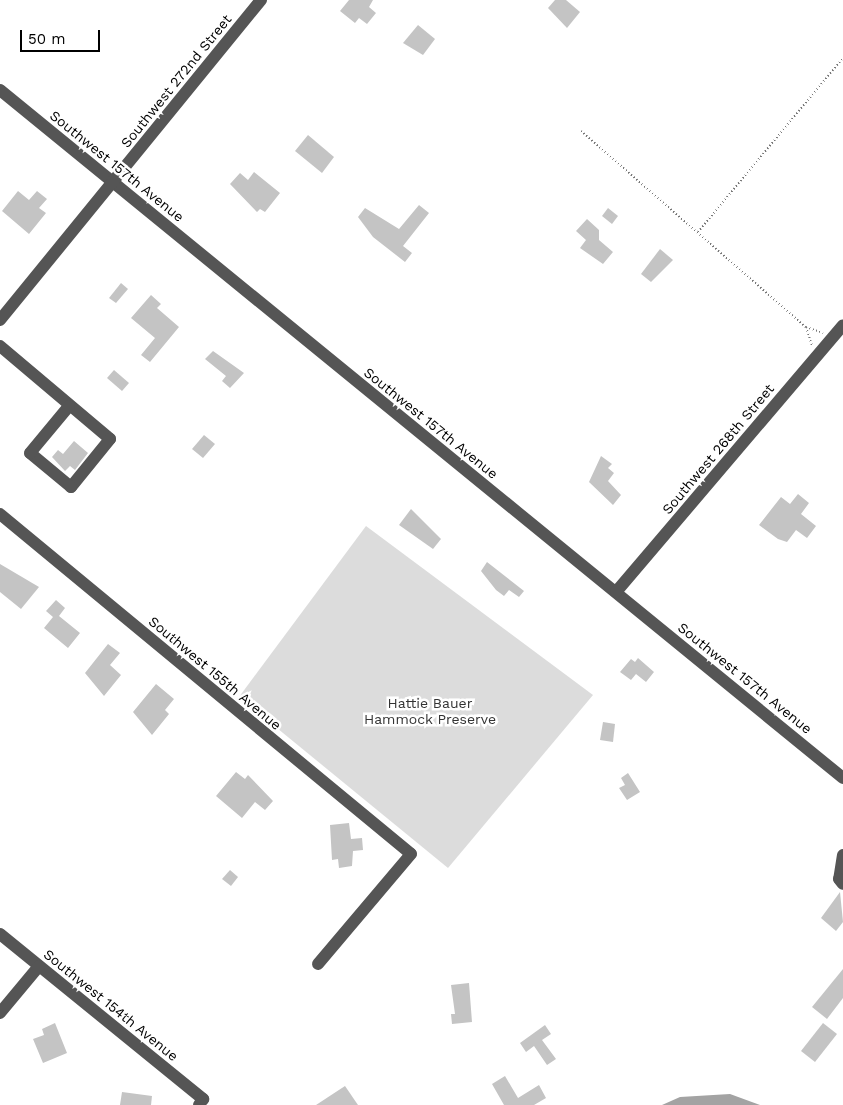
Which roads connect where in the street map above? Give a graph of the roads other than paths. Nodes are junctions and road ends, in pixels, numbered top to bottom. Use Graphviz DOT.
graph roads {
  1 [pos="261,0"];
  2 [pos="0,90"];
  3 [pos="113,182"];
  4 [pos="0,320"];
  5 [pos="843,325"];
  6 [pos="0,346"];
  7 [pos="69,406"];
  8 [pos="0,514"];
  9 [pos="616,592"];
  10 [pos="843,778"];
  11 [pos="843,855"];
  12 [pos="843,884"];
  13 [pos="0,934"];
  14 [pos="318,964"];
  15 [pos="38,966"];
  16 [pos="0,1013"];
  17 [pos="201,1102"];
  1 -- 3 [label="street, Southwest 272nd Street"];
  2 -- 3 [label="street, Southwest 157th Avenue"];
  3 -- 4 [label="street, Southwest 272nd Street"];
  3 -- 9 [label="street, Southwest 157th Avenue"];
  5 -- 9 [label="street, Southwest 268th Street"];
  6 -- 7 [label="street"];
  7 -- 7 [label="street"];
  8 -- 14 [label="street, Southwest 155th Avenue"];
  9 -- 10 [label="street, Southwest 157th Avenue"];
  11 -- 12 [label="street"];
  13 -- 15 [label="street, Southwest 154th Avenue"];
  15 -- 16 [label="street"];
  15 -- 17 [label="street, Southwest 154th Avenue"];
}
